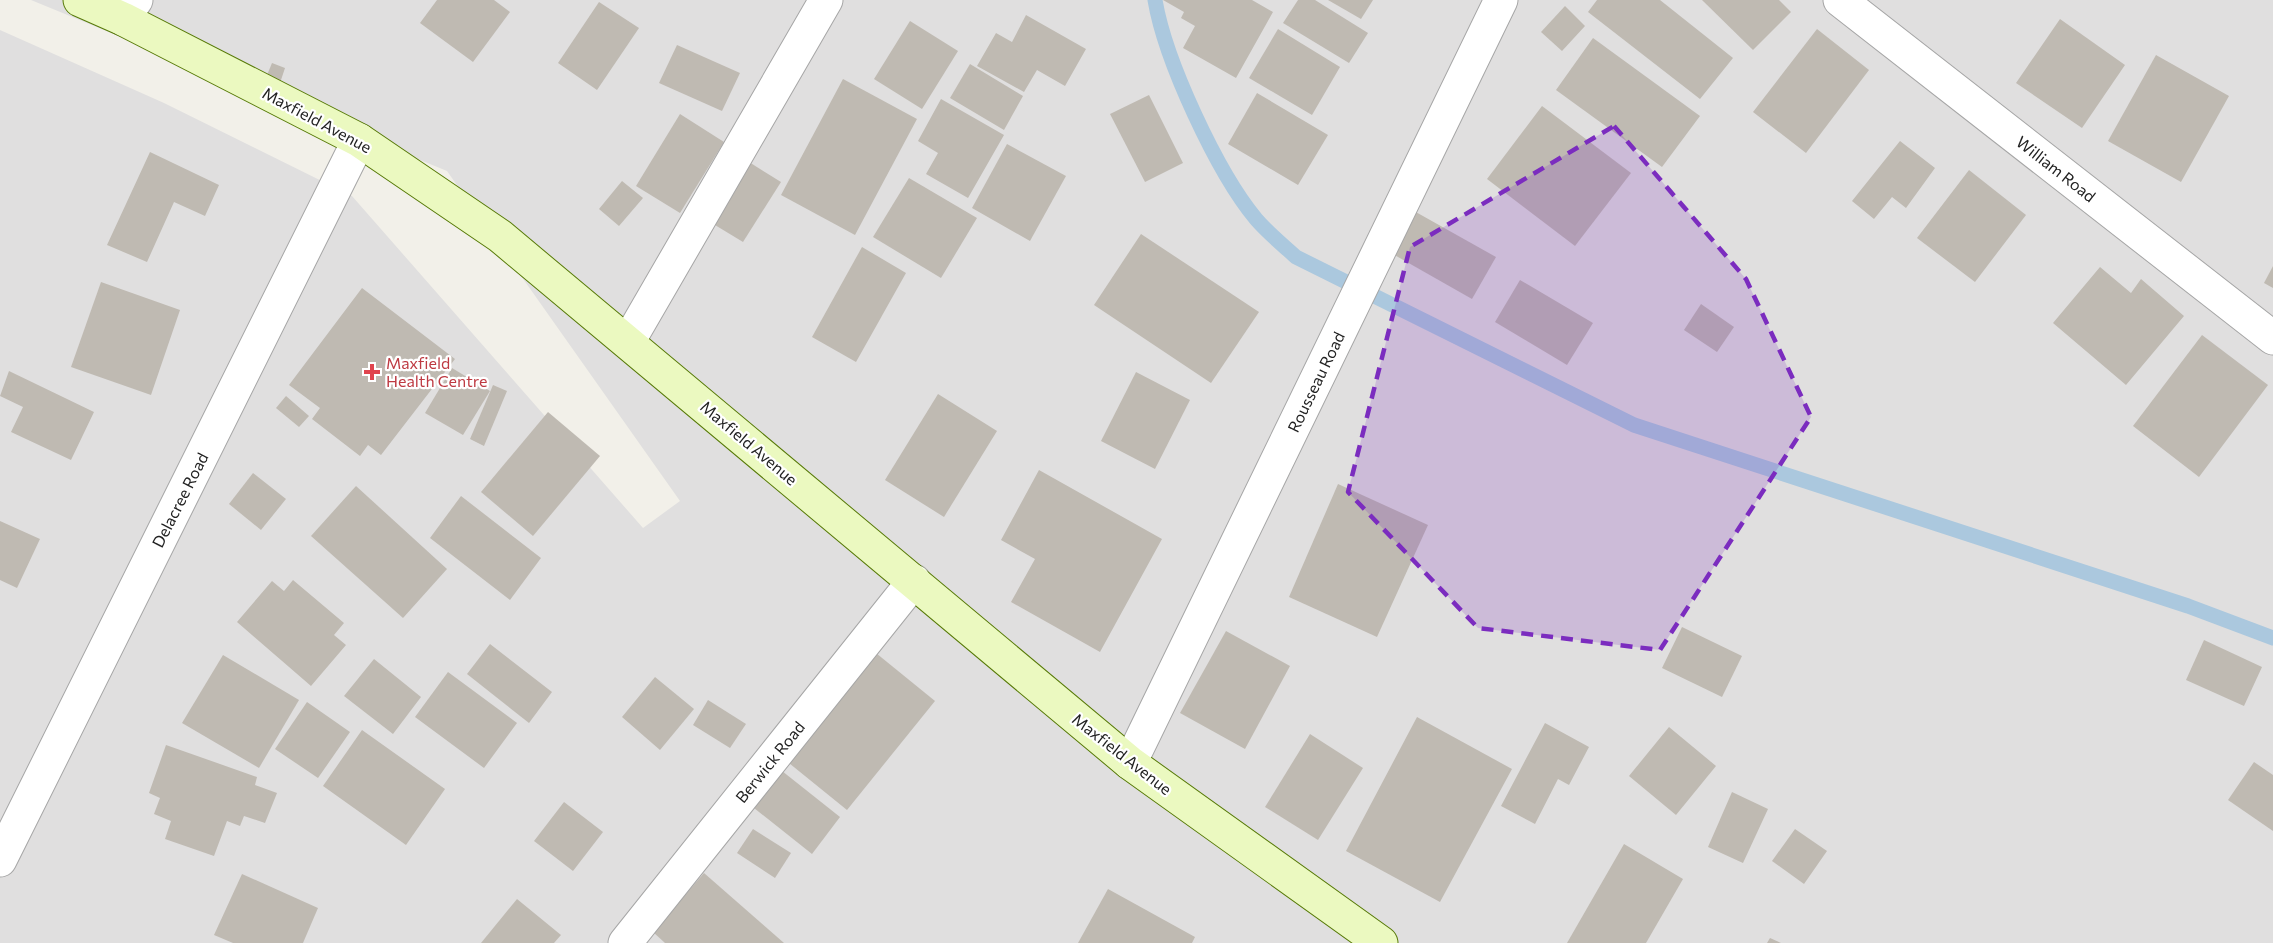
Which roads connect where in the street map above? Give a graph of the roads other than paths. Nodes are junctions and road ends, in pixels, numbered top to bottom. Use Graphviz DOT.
graph roads {
  1 [pos="80,0"];
  2 [pos="826,0"];
  3 [pos="1501,0"];
  4 [pos="1840,0"];
  5 [pos="129,9"];
  6 [pos="359,140"];
  7 [pos="2273,338"];
  8 [pos="628,342"];
  9 [pos="914,580"];
  10 [pos="1130,763"];
  11 [pos="0,860"];
  12 [pos="625,943"];
  13 [pos="1379,943"];
  1 -- 5 [label="main road, Maxfield Avenue"];
  2 -- 8 [label="street"];
  3 -- 10 [label="street, Rousseau Road"];
  4 -- 7 [label="street, William Road"];
  5 -- 6 [label="main road, Maxfield Avenue"];
  6 -- 8 [label="main road, Maxfield Avenue"];
  6 -- 11 [label="street, Delacree Road"];
  8 -- 9 [label="main road, Maxfield Avenue"];
  9 -- 10 [label="main road, Maxfield Avenue"];
  9 -- 12 [label="street, Berwick Road"];
  10 -- 13 [label="main road, Maxfield Avenue"];
}
